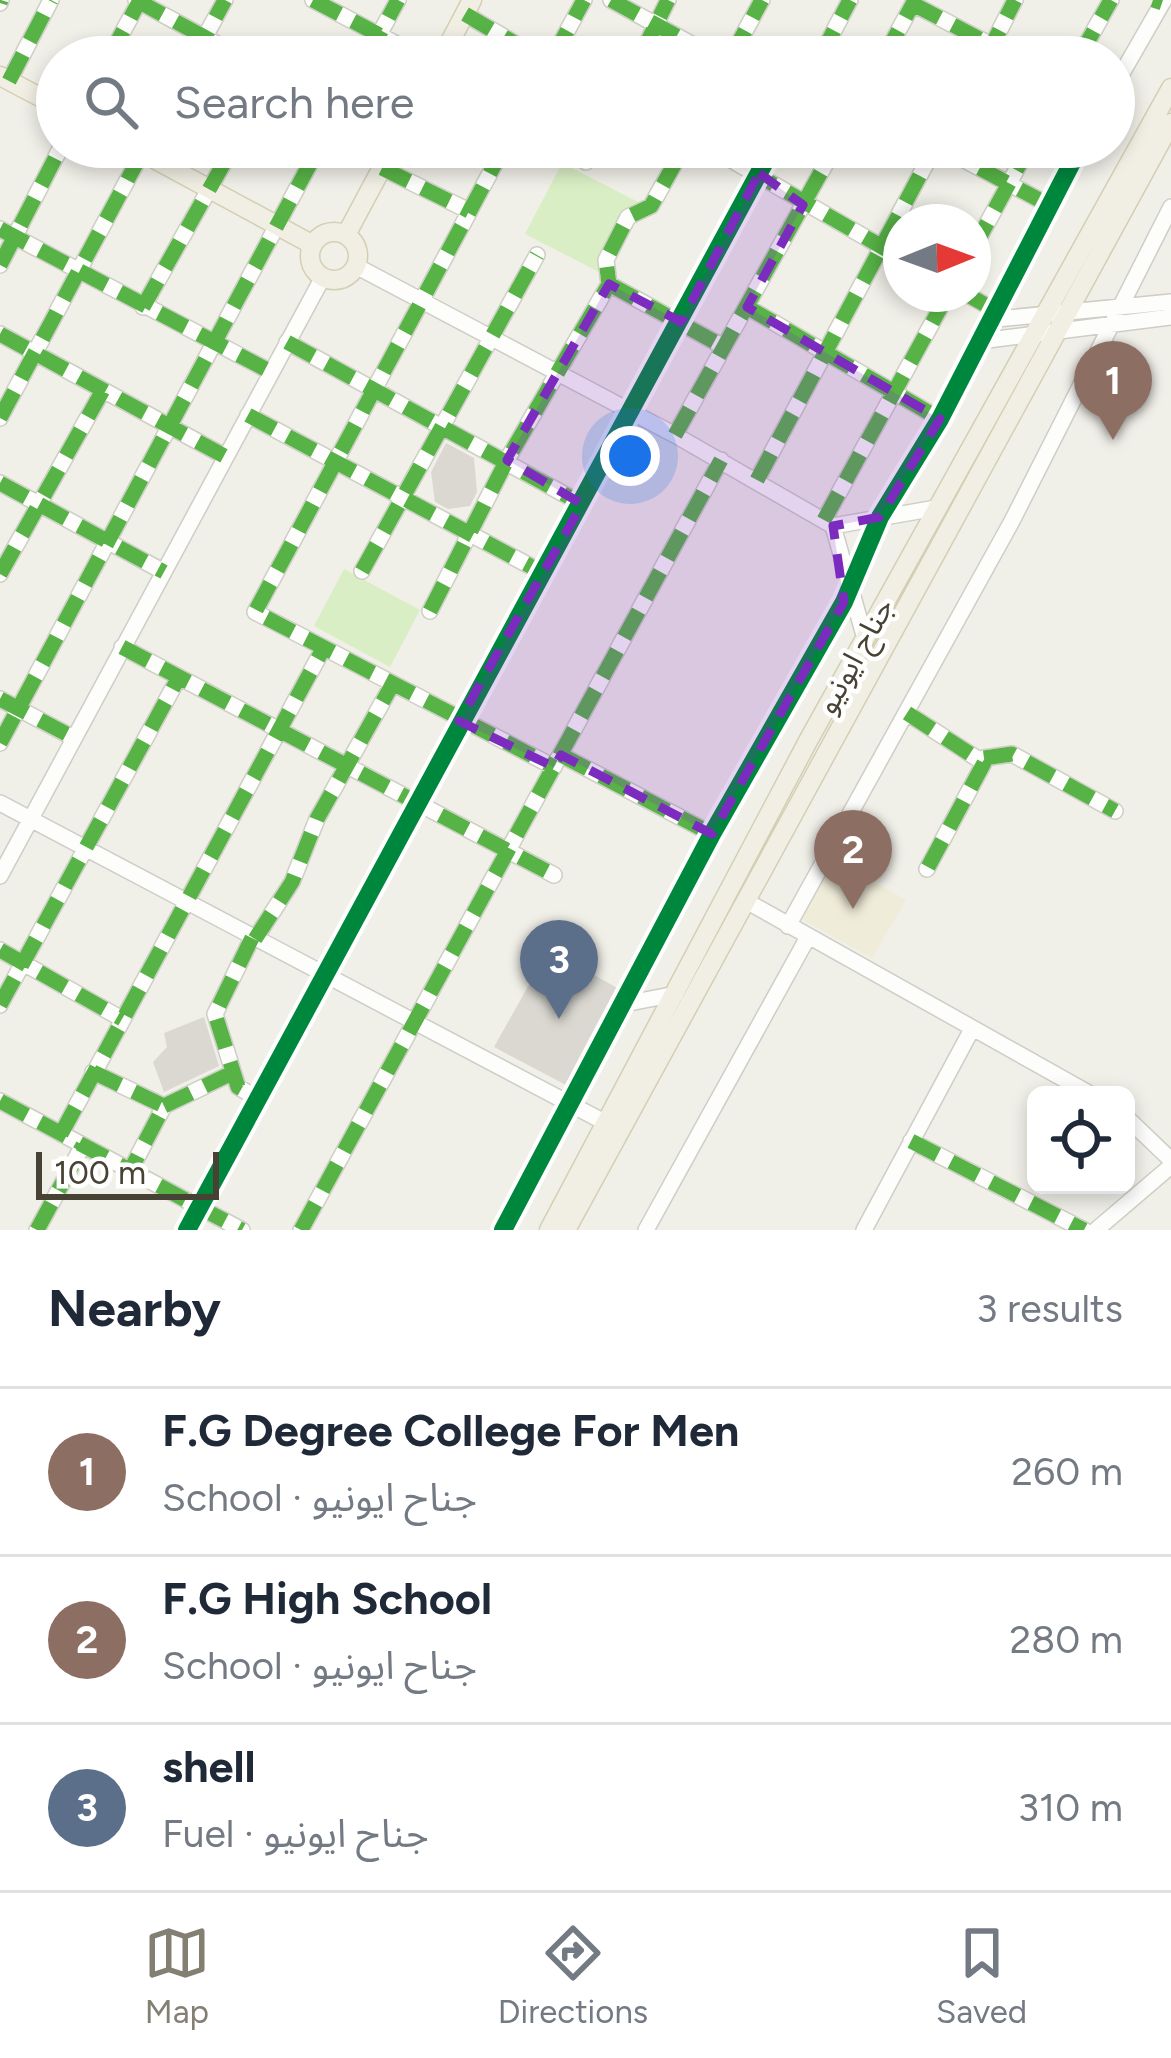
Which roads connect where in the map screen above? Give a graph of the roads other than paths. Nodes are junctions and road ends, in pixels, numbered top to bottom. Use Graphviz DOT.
graph roads {
  1 [pos="51,0"];
  2 [pos="225,0"];
  3 [pos="313,0"];
  4 [pos="398,0"];
  5 [pos="584,0"];
  6 [pos="611,0"];
  7 [pos="668,0"];
  8 [pos="762,0"];
  9 [pos="850,0"];
  10 [pos="1015,0"];
  11 [pos="1111,0"];
  12 [pos="137,1"];
  13 [pos="1159,1"];
  14 [pos="914,2"];
  15 [pos="468,7"];
  16 [pos="655,25"];
  17 [pos="120,36"];
  18 [pos="200,36"];
  19 [pos="205,36"];
  20 [pos="379,36"];
  21 [pos="453,36"];
  22 [pos="509,36"];
  23 [pos="564,36"];
  24 [pos="650,36"];
  25 [pos="676,36"];
  26 [pos="742,36"];
  27 [pos="831,36"];
  28 [pos="895,36"];
  29 [pos="966,36"];
  30 [pos="997,36"];
  31 [pos="1091,36"];
  32 [pos="1135,47"];
  33 [pos="4,78"];
  34 [pos="1171,88"];
  35 [pos="36,95"];
  36 [pos="1171,123"];
  37 [pos="1135,151"];
  38 [pos="49,168"];
  39 [pos="131,168"];
  40 [pos="174,168"];
  41 [pos="220,168"];
  42 [pos="307,168"];
  43 [pos="382,168"];
  44 [pos="493,168"];
  45 [pos="672,168"];
  46 [pos="749,168"];
  47 [pos="762,168"];
  48 [pos="823,168"];
  49 [pos="925,168"];
  50 [pos="978,168"];
  51 [pos="1018,168"];
  52 [pos="1068,168"];
  53 [pos="1126,168"];
  54 [pos="759,173"];
  55 [pos="1009,184"];
  56 [pos="209,188"];
  57 [pos="803,205"];
  58 [pos="1047,205"];
  59 [pos="469,211"];
  60 [pos="1170,211"];
  61 [pos="991,216"];
  62 [pos="276,225"];
  63 [pos="7,233"];
  64 [pos="346,235"];
  65 [pos="314,244"];
  66 [pos="878,246"];
  67 [pos="883,249"];
  68 [pos="537,255"];
  69 [pos="0,266"];
  70 [pos="356,266"];
  71 [pos="80,273"];
  72 [pos="323,277"];
  73 [pos="609,284"];
  74 [pos="420,300"];
  75 [pos="1171,302"];
  76 [pos="747,307"];
  77 [pos="143,308"];
  78 [pos="1073,309"];
  79 [pos="938,312"];
  80 [pos="988,312"];
  81 [pos="1044,312"];
  82 [pos="990,314"];
  83 [pos="1118,314"];
  84 [pos="1171,316"];
  85 [pos="681,322"];
  86 [pos="1061,329"];
  87 [pos="1035,332"];
  88 [pos="0,334"];
  89 [pos="490,338"];
  90 [pos="980,341"];
  91 [pos="286,342"];
  92 [pos="214,343"];
  93 [pos="724,347"];
  94 [pos="35,353"];
  95 [pos="825,355"];
  96 [pos="271,372"];
  97 [pos="558,375"];
  98 [pos="103,390"];
  99 [pos="372,390"];
  100 [pos="894,392"];
  101 [pos="632,414"];
  102 [pos="248,415"];
  103 [pos="0,418"];
  104 [pos="940,419"];
  105 [pos="441,425"];
  106 [pos="169,426"];
  107 [pos="675,434"];
  108 [pos="226,457"];
  109 [pos="507,460"];
  110 [pos="721,460"];
  111 [pos="333,464"];
  112 [pos="757,480"];
  113 [pos="0,483"];
  114 [pos="402,500"];
  115 [pos="38,504"];
  116 [pos="582,504"];
  117 [pos="936,508"];
  118 [pos="880,517"];
  119 [pos="828,523"];
  120 [pos="469,535"];
  121 [pos="108,542"];
  122 [pos="362,571"];
  123 [pos="164,572"];
  124 [pos="543,573"];
  125 [pos="0,574"];
  126 [pos="848,588"];
  127 [pos="430,611"];
  128 [pos="866,639"];
  129 [pos="122,647"];
  130 [pos="323,649"];
  131 [pos="179,677"];
  132 [pos="392,685"];
  133 [pos="0,699"];
  134 [pos="18,709"];
  135 [pos="907,713"];
  136 [pos="459,721"];
  137 [pos="278,729"];
  138 [pos="74,738"];
  139 [pos="0,743"];
  140 [pos="984,758"];
  141 [pos="557,761"];
  142 [pos="348,766"];
  143 [pos="417,802"];
  144 [pos="0,803"];
  145 [pos="1115,811"];
  146 [pos="30,819"];
  147 [pos="712,834"];
  148 [pos="87,850"];
  149 [pos="508,851"];
  150 [pos="926,869"];
  151 [pos="554,875"];
  152 [pos="0,876"];
  153 [pos="185,902"];
  154 [pos="748,902"];
  155 [pos="788,926"];
  156 [pos="808,937"];
  157 [pos="253,938"];
  158 [pos="0,950"];
  159 [pos="23,963"];
  160 [pos="322,975"];
  161 [pos="676,994"];
  162 [pos="624,1004"];
  163 [pos="0,1005"];
  164 [pos="122,1019"];
  165 [pos="414,1022"];
  166 [pos="972,1028"];
  167 [pos="93,1072"];
  168 [pos="232,1073"];
  169 [pos="1076,1086"];
  170 [pos="256,1098"];
  171 [pos="0,1101"];
  172 [pos="572,1105"];
  173 [pos="164,1106"];
  174 [pos="608,1124"];
  175 [pos="1135,1126"];
  176 [pos="61,1134"];
  177 [pos="911,1142"];
  178 [pos="82,1145"];
  179 [pos="1171,1163"];
  180 [pos="130,1171"];
  181 [pos="200,1209"];
  182 [pos="37,1230"];
  183 [pos="187,1230"];
  184 [pos="204,1230"];
  185 [pos="242,1230"];
  186 [pos="301,1230"];
  187 [pos="503,1230"];
  188 [pos="549,1230"];
  189 [pos="566,1230"];
  190 [pos="646,1230"];
  191 [pos="864,1230"];
  192 [pos="1084,1230"];
  193 [pos="1096,1230"];
  1 -- 33 [label="street"];
  2 -- 19 [label="street"];
  3 -- 20 [label="street"];
  4 -- 20 [label="street"];
  5 -- 23 [label="street"];
  6 -- 16 [label="street"];
  7 -- 16 [label="street"];
  8 -- 26 [label="street"];
  9 -- 27 [label="street"];
  10 -- 30 [label="street"];
  11 -- 31 [label="street"];
  12 -- 17 [label="street"];
  12 -- 18 [label="street"];
  13 -- 32 [label="street"];
  14 -- 28 [label="street"];
  14 -- 29 [label="street"];
  15 -- 21 [label="main road"];
  15 -- 22 [label="street"];
  16 -- 24 [label="street"];
  16 -- 25 [label="street"];
  33 -- 35 [label="main road"];
  34 -- 37 [label="main road, جناح ایونیو"];
  36 -- 78 [label="main road, جناح ایونیو"];
  38 -- 63 [label="street"];
  39 -- 71 [label="street"];
  40 -- 56 [label="main road"];
  41 -- 56 [label="street"];
  42 -- 62 [label="street"];
  43 -- 59 [label="street"];
  43 -- 64 [label="main road"];
  44 -- 59 [label="street"];
  45 -- 73 [label="street"];
  46 -- 54 [label="street"];
  47 -- 54 [label="street"];
  48 -- 57 [label="street"];
  49 -- 66 [label="street"];
  50 -- 55 [label="street"];
  51 -- 55 [label="street"];
  52 -- 58 [label="street"];
  53 -- 81 [label="main road, جناح ایونیو"];
  54 -- 57 [label="street"];
  54 -- 85 [label="street"];
  55 -- 58 [label="street"];
  55 -- 61 [label="street"];
  56 -- 62 [label="main road"];
  56 -- 77 [label="street"];
  57 -- 66 [label="street"];
  57 -- 76 [label="street"];
  58 -- 82 [label="street"];
  59 -- 74 [label="street"];
  60 -- 83 [label="street"];
  62 -- 65 [label="main road"];
  62 -- 92 [label="street"];
  63 -- 69 [label="street"];
  63 -- 71 [label="street"];
  64 -- 65 [label="main road"];
  64 -- 70 [label="main road"];
  65 -- 72 [label="main road"];
  66 -- 67 [label="street"];
  66 -- 95 [label="street"];
  68 -- 89 [label="street"];
  70 -- 72 [label="main road"];
  70 -- 74 [label="street"];
  71 -- 77 [label="street"];
  71 -- 94 [label="street"];
  72 -- 91 [label="street"];
  73 -- 85 [label="street"];
  73 -- 97 [label="street"];
  74 -- 89 [label="street"];
  74 -- 99 [label="street"];
  75 -- 83 [label="street"];
  76 -- 93 [label="street"];
  76 -- 95 [label="street"];
  77 -- 92 [label="street"];
  78 -- 81 [label="street"];
  78 -- 83 [label="street"];
  78 -- 86 [label="main road, جناح ایونیو"];
  79 -- 100 [label="street"];
  80 -- 82 [label="street"];
  81 -- 82 [label="street"];
  81 -- 87 [label="main road, جناح ایونیو"];
  82 -- 90 [label="street"];
  83 -- 84 [label="street"];
  83 -- 86 [label="street"];
  83 -- 135 [label="street"];
  85 -- 93 [label="street"];
  85 -- 101 [label="street"];
  86 -- 87 [label="street"];
  86 -- 154 [label="main road, جناح ایونیو"];
  87 -- 90 [label="street"];
  87 -- 117 [label="main road, جناح ایونیو"];
  88 -- 94 [label="street"];
  89 -- 97 [label="street"];
  89 -- 105 [label="street"];
  90 -- 104 [label="street"];
  91 -- 96 [label="street"];
  91 -- 99 [label="street"];
  92 -- 96 [label="street"];
  92 -- 106 [label="street"];
  93 -- 107 [label="street"];
  94 -- 98 [label="street"];
  94 -- 103 [label="street"];
  95 -- 100 [label="street"];
  95 -- 112 [label="street"];
  96 -- 102 [label="street"];
  97 -- 101 [label="street"];
  97 -- 109 [label="street"];
  98 -- 106 [label="street"];
  98 -- 115 [label="street"];
  99 -- 105 [label="street"];
  99 -- 111 [label="street"];
  100 -- 104 [label="street"];
  100 -- 119 [label="street"];
  101 -- 107 [label="street"];
  101 -- 116 [label="street"];
  102 -- 108 [label="street"];
  102 -- 111 [label="street"];
  104 -- 118 [label="street"];
  105 -- 109 [label="street"];
  105 -- 114 [label="street"];
  106 -- 108 [label="street"];
  106 -- 121 [label="street"];
  107 -- 110 [label="street"];
  108 -- 123 [label="street"];
  109 -- 116 [label="street"];
  109 -- 120 [label="street"];
  110 -- 112 [label="street"];
  110 -- 141 [label="street"];
  111 -- 114 [label="street"];
  111 -- 130 [label="street"];
  112 -- 119 [label="street"];
  113 -- 115 [label="street"];
  114 -- 120 [label="street"];
  114 -- 122 [label="street"];
  115 -- 121 [label="street"];
  115 -- 125 [label="street"];
  116 -- 124 [label="street"];
  117 -- 118 [label="street"];
  117 -- 128 [label="main road, جناح ایونیو"];
  118 -- 119 [label="street"];
  118 -- 126 [label="street"];
  119 -- 126 [label="street"];
  120 -- 124 [label="street"];
  120 -- 127 [label="street"];
  121 -- 123 [label="street"];
  121 -- 134 [label="street"];
  123 -- 129 [label="street"];
  124 -- 136 [label="street"];
  126 -- 128 [label="street"];
  126 -- 147 [label="street"];
  128 -- 161 [label="main road, جناح ایونیو"];
  129 -- 131 [label="street"];
  129 -- 138 [label="street"];
  130 -- 132 [label="street"];
  130 -- 137 [label="street"];
  131 -- 137 [label="street"];
  131 -- 148 [label="street"];
  132 -- 136 [label="street"];
  132 -- 142 [label="street"];
  133 -- 134 [label="street"];
  134 -- 138 [label="street"];
  134 -- 139 [label="street"];
  135 -- 140 [label="street"];
  135 -- 155 [label="street"];
  136 -- 141 [label="street"];
  136 -- 143 [label="street"];
  137 -- 142 [label="street"];
  137 -- 153 [label="street"];
  138 -- 146 [label="street"];
  140 -- 145 [label="street"];
  140 -- 150 [label="street"];
  141 -- 147 [label="street"];
  141 -- 149 [label="street"];
  142 -- 143 [label="street"];
  142 -- 157 [label="street"];
  143 -- 149 [label="street"];
  143 -- 160 [label="street"];
  144 -- 146 [label="street"];
  146 -- 148 [label="street"];
  146 -- 152 [label="street"];
  147 -- 162 [label="street"];
  148 -- 153 [label="street"];
  148 -- 159 [label="street"];
  149 -- 151 [label="street"];
  149 -- 165 [label="street"];
  153 -- 157 [label="street"];
  153 -- 164 [label="street"];
  154 -- 155 [label="street"];
  154 -- 189 [label="main road, جناح ایونیو"];
  155 -- 156 [label="street"];
  156 -- 166 [label="street"];
  156 -- 190 [label="street"];
  157 -- 160 [label="street"];
  157 -- 168 [label="street"];
  158 -- 159 [label="street"];
  159 -- 163 [label="street"];
  159 -- 164 [label="street"];
  160 -- 165 [label="street"];
  160 -- 170 [label="street"];
  161 -- 162 [label="street"];
  161 -- 174 [label="main road, جناح ایونیو"];
  162 -- 172 [label="street"];
  164 -- 167 [label="street"];
  165 -- 172 [label="street"];
  165 -- 186 [label="street"];
  166 -- 169 [label="street"];
  166 -- 177 [label="street"];
  167 -- 173 [label="street"];
  167 -- 176 [label="street"];
  168 -- 170 [label="street"];
  168 -- 173 [label="street"];
  170 -- 181 [label="street"];
  171 -- 176 [label="street"];
  172 -- 174 [label="street"];
  172 -- 187 [label="street"];
  173 -- 180 [label="street"];
  174 -- 188 [label="main road, جناح ایونیو"];
  175 -- 179 [label="street"];
  176 -- 178 [label="street"];
  177 -- 191 [label="street"];
  177 -- 192 [label="street"];
  178 -- 180 [label="street"];
  178 -- 182 [label="street"];
  179 -- 193 [label="street"];
  180 -- 181 [label="street"];
  181 -- 183 [label="street"];
  181 -- 184 [label="street"];
  181 -- 185 [label="street"];
}
